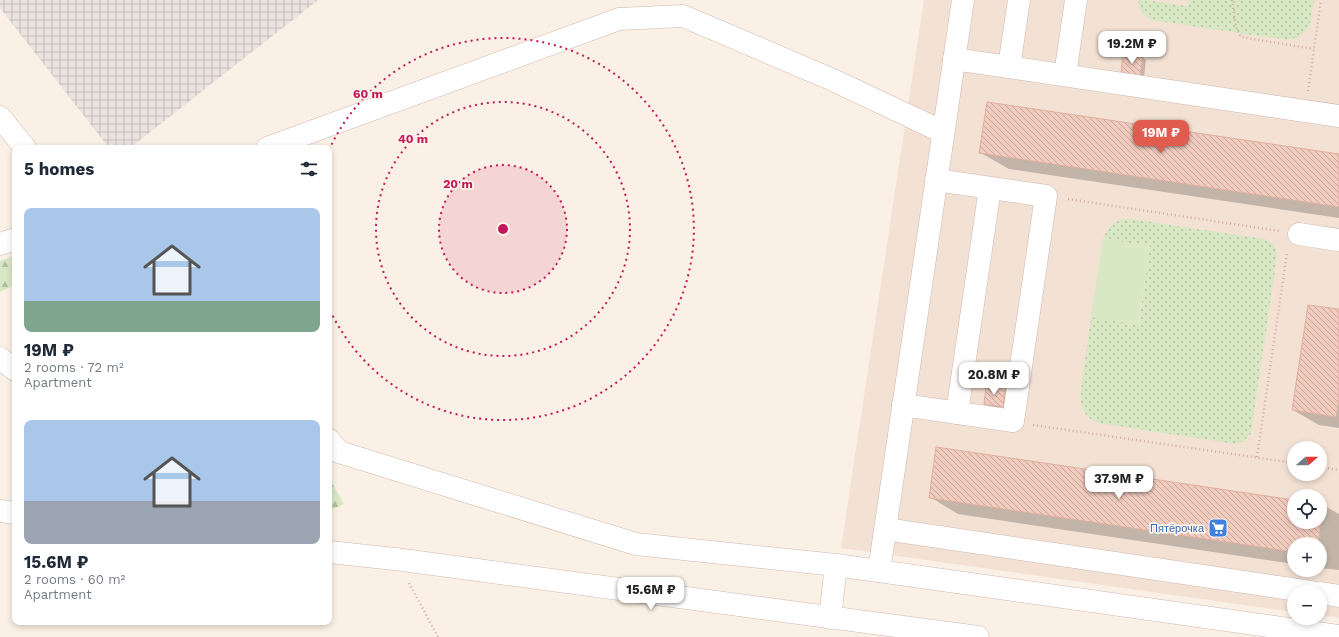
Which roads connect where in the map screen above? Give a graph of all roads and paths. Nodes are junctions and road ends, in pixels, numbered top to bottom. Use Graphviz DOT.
graph roads {
  1 [pos="963,0"];
  2 [pos="1019,0"];
  3 [pos="1076,0"];
  4 [pos="1232,0"];
  5 [pos="1321,0"];
  6 [pos="1314,49"];
  7 [pos="954,59"];
  8 [pos="1009,67"];
  9 [pos="1065,75"];
  10 [pos="1305,111"];
  11 [pos="1339,116"];
  12 [pos="0,117"];
  13 [pos="944,132"];
  14 [pos="23,145"];
  15 [pos="275,145"];
  16 [pos="936,180"];
  17 [pos="990,188"];
  18 [pos="1046,196"];
  19 [pos="1295,233"];
  20 [pos="12,240"];
  21 [pos="1339,240"];
  22 [pos="0,244"];
  23 [pos="0,358"];
  24 [pos="12,368"];
  25 [pos="903,405"];
  26 [pos="957,413"];
  27 [pos="1310,416"];
  28 [pos="1339,420"];
  29 [pos="1013,421"];
  30 [pos="332,444"];
  31 [pos="1257,458"];
  32 [pos="1287,462"];
  33 [pos="1327,468"];
  34 [pos="1339,470"];
  35 [pos="0,512"];
  36 [pos="12,513"];
  37 [pos="885,529"];
  38 [pos="332,552"];
  39 [pos="395,559"];
  40 [pos="836,565"];
  41 [pos="879,571"];
  42 [pos="1287,589"];
  43 [pos="1327,594"];
  44 [pos="1339,596"];
  45 [pos="830,618"];
  46 [pos="1339,636"];
  47 [pos="438,637"];
  48 [pos="978,637"];
  1 -- 7 [label="street"];
  2 -- 8 [label="street"];
  3 -- 9 [label="street"];
  4 -- 6 [label="path"];
  5 -- 6 [label="path"];
  6 -- 10 [label="path"];
  7 -- 8 [label="street"];
  7 -- 13 [label="street"];
  8 -- 9 [label="street"];
  9 -- 10 [label="street"];
  10 -- 11 [label="street"];
  12 -- 14 [label="street"];
  13 -- 15 [label="street"];
  13 -- 16 [label="street"];
  16 -- 17 [label="street"];
  16 -- 25 [label="street"];
  17 -- 18 [label="street"];
  17 -- 26 [label="street"];
  18 -- 19 [label="path"];
  18 -- 29 [label="street"];
  19 -- 21 [label="street"];
  19 -- 31 [label="path"];
  20 -- 22 [label="street"];
  23 -- 24 [label="street"];
  25 -- 26 [label="street"];
  25 -- 37 [label="street"];
  26 -- 29 [label="street"];
  27 -- 28 [label="path"];
  29 -- 31 [label="path"];
  30 -- 40 [label="street"];
  31 -- 32 [label="path"];
  33 -- 34 [label="path"];
  35 -- 36 [label="street"];
  37 -- 41 [label="street"];
  37 -- 42 [label="street"];
  38 -- 39 [label="street"];
  39 -- 45 [label="street"];
  39 -- 47 [label="path"];
  40 -- 41 [label="street"];
  40 -- 45 [label="street"];
  41 -- 46 [label="street"];
  43 -- 44 [label="street"];
  45 -- 48 [label="street"];
}
